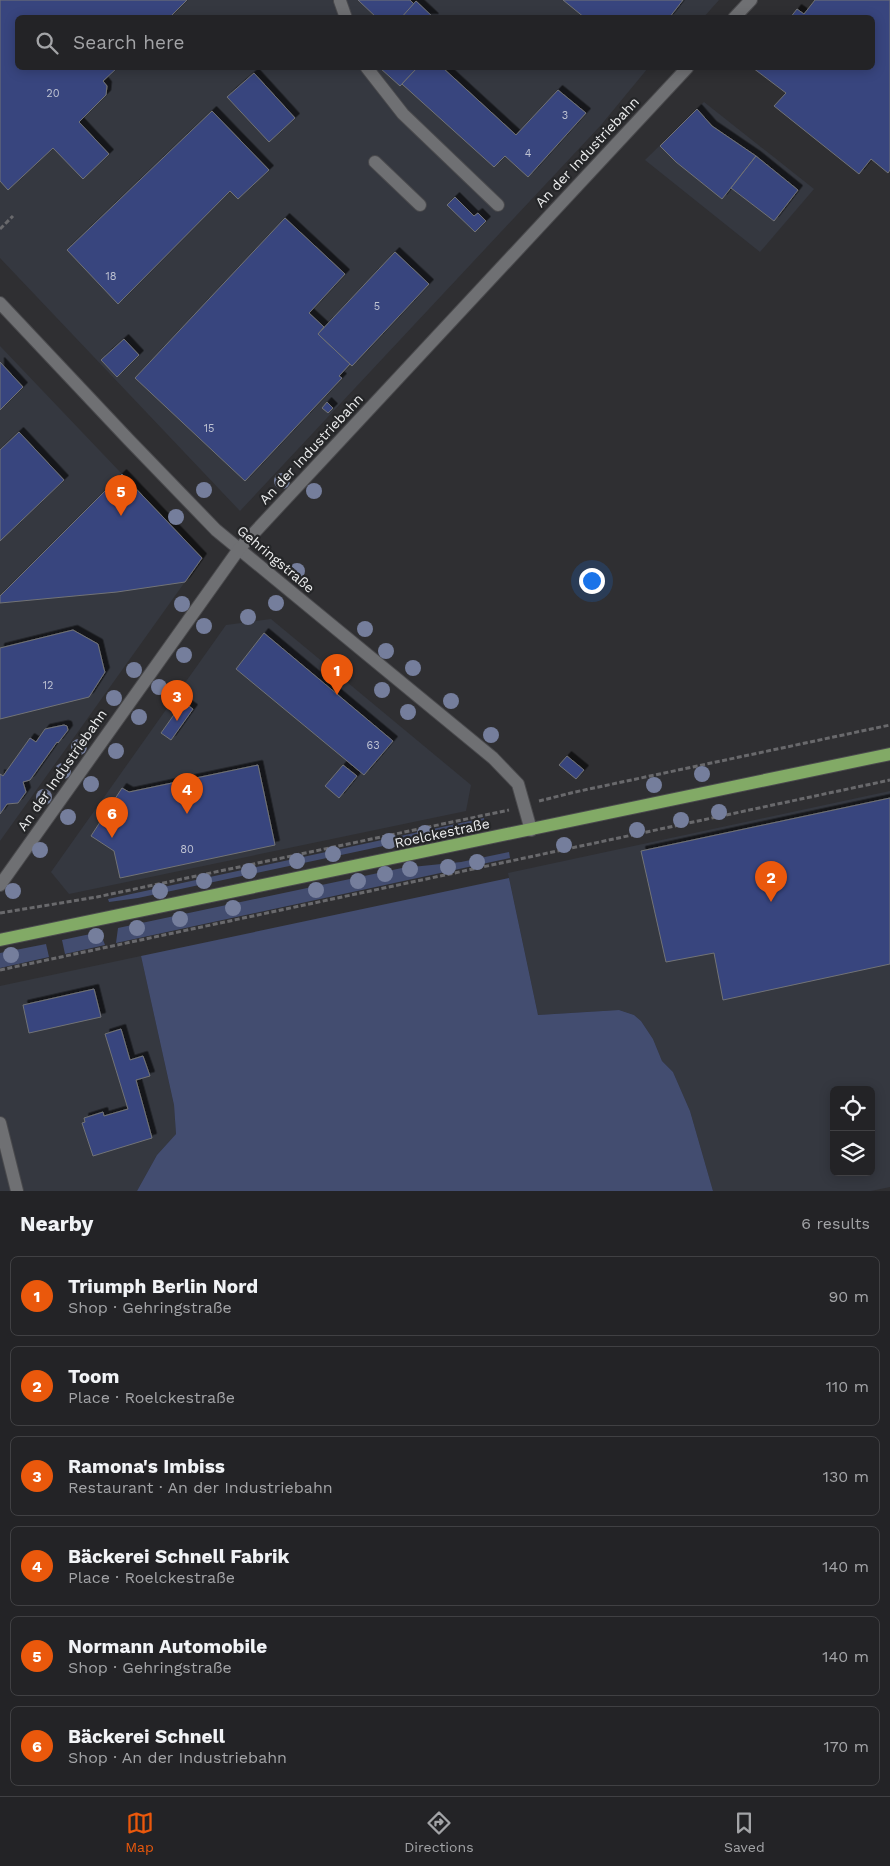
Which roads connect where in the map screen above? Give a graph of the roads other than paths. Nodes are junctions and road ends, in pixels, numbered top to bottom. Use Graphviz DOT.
graph roads {
  1 [pos="750,0"];
  2 [pos="340,2"];
  3 [pos="345,15"];
  4 [pos="737,15"];
  5 [pos="369,70"];
  6 [pos="684,70"];
  7 [pos="375,162"];
  8 [pos="420,205"];
  9 [pos="498,205"];
  10 [pos="0,303"];
  11 [pos="239,548"];
  12 [pos="890,754"];
  13 [pos="531,830"];
  14 [pos="0,885"];
  15 [pos="0,940"];
  16 [pos="0,1122"];
  17 [pos="17,1191"];
  1 -- 4 [label="street"];
  2 -- 3 [label="street"];
  5 -- 9 [label="street"];
  6 -- 11 [label="street, An der Industriebahn"];
  7 -- 8 [label="street"];
  10 -- 11 [label="street, Gehringstraße"];
  11 -- 13 [label="street, Gehringstraße"];
  11 -- 14 [label="street, An der Industriebahn"];
  12 -- 13 [label="main road, Roelckestraße"];
  13 -- 15 [label="main road, Roelckestraße"];
  16 -- 17 [label="street"];
}
